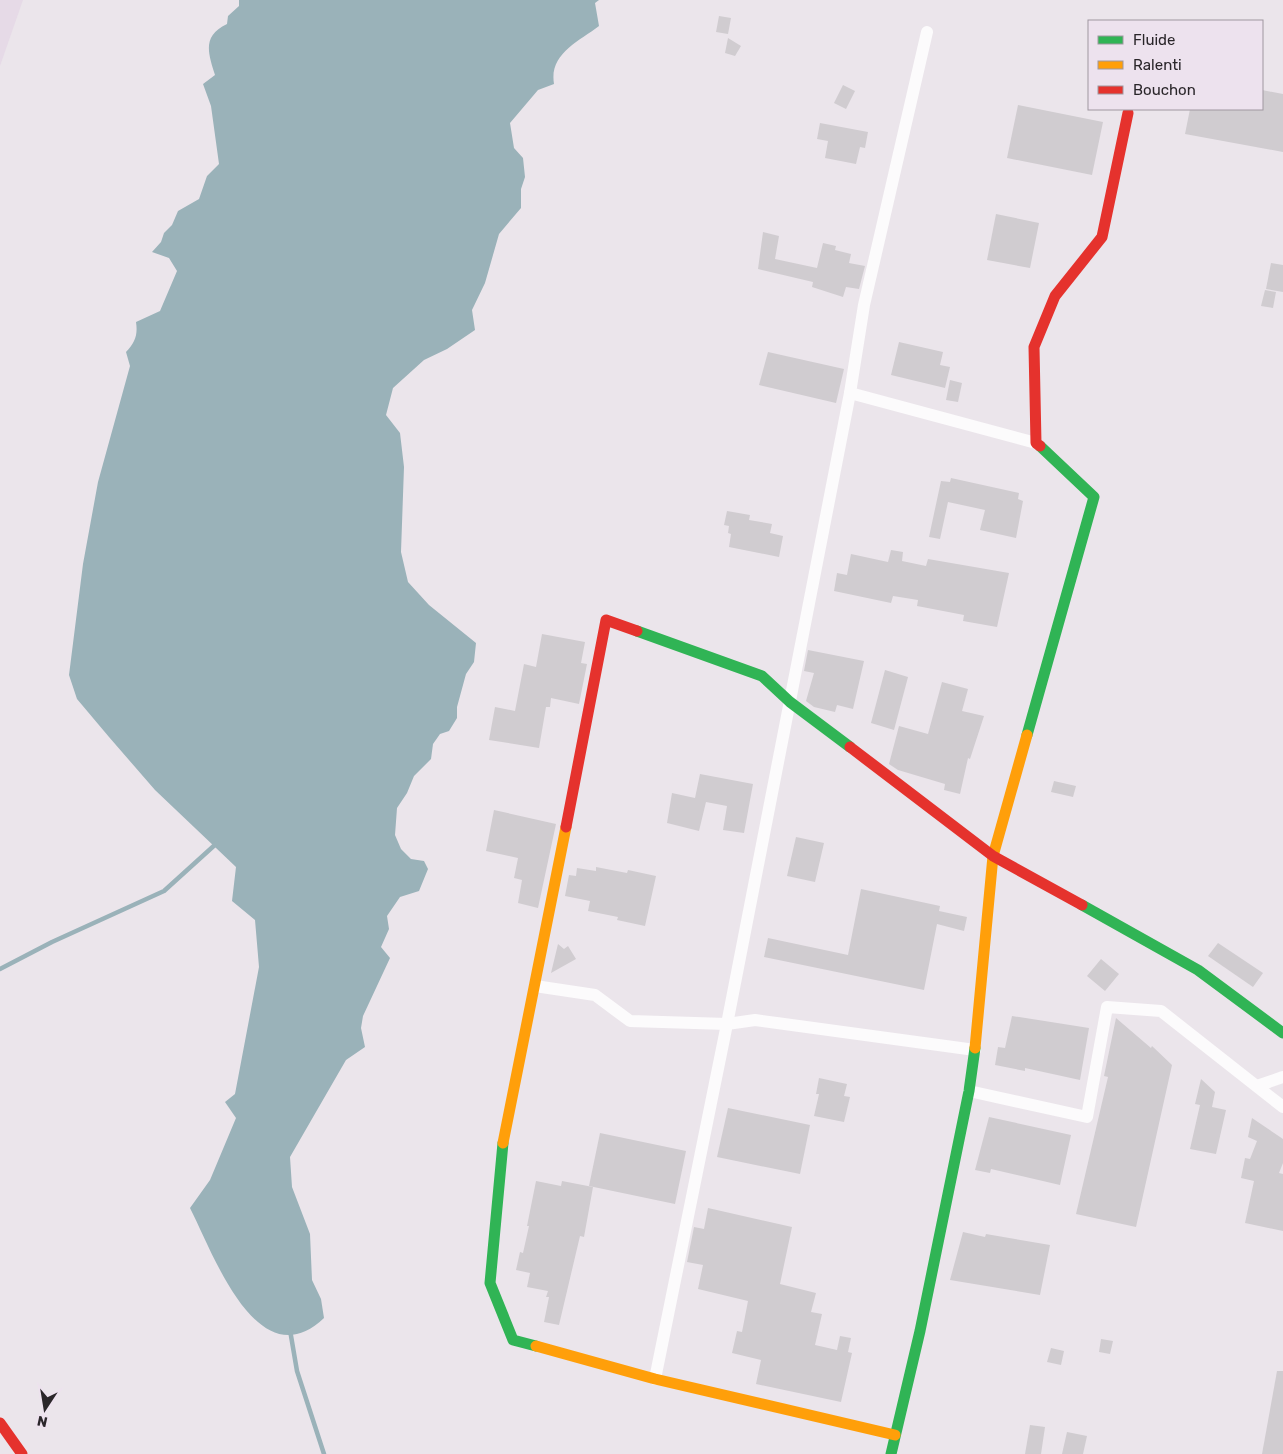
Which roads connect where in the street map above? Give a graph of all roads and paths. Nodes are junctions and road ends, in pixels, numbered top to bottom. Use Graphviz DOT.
graph roads {
  1 [pos="927,32"];
  2 [pos="1128,113"];
  3 [pos="850,393"];
  4 [pos="1036,443"];
  5 [pos="790,702"];
  6 [pos="994,856"];
  7 [pos="535,986"];
  8 [pos="727,1024"];
  9 [pos="1283,1033"];
  10 [pos="975,1050"];
  11 [pos="1283,1077"];
  12 [pos="1257,1086"];
  13 [pos="969,1090"];
  14 [pos="1283,1107"];
  15 [pos="655,1380"];
  16 [pos="0,1423"];
  17 [pos="895,1435"];
  18 [pos="22,1454"];
  19 [pos="891,1454"];
  1 -- 3 [label="street"];
  2 -- 4 [label="main road"];
  3 -- 4 [label="street"];
  3 -- 5 [label="street"];
  4 -- 6 [label="main road"];
  5 -- 6 [label="main road"];
  5 -- 7 [label="main road"];
  5 -- 8 [label="street"];
  6 -- 9 [label="main road"];
  6 -- 10 [label="main road"];
  7 -- 8 [label="street"];
  7 -- 15 [label="main road"];
  8 -- 10 [label="street"];
  8 -- 15 [label="street"];
  10 -- 13 [label="main road"];
  11 -- 12 [label="street"];
  12 -- 13 [label="street"];
  12 -- 14 [label="street"];
  13 -- 17 [label="main road"];
  15 -- 17 [label="main road"];
  16 -- 18 [label="main road"];
  17 -- 19 [label="main road"];
}
